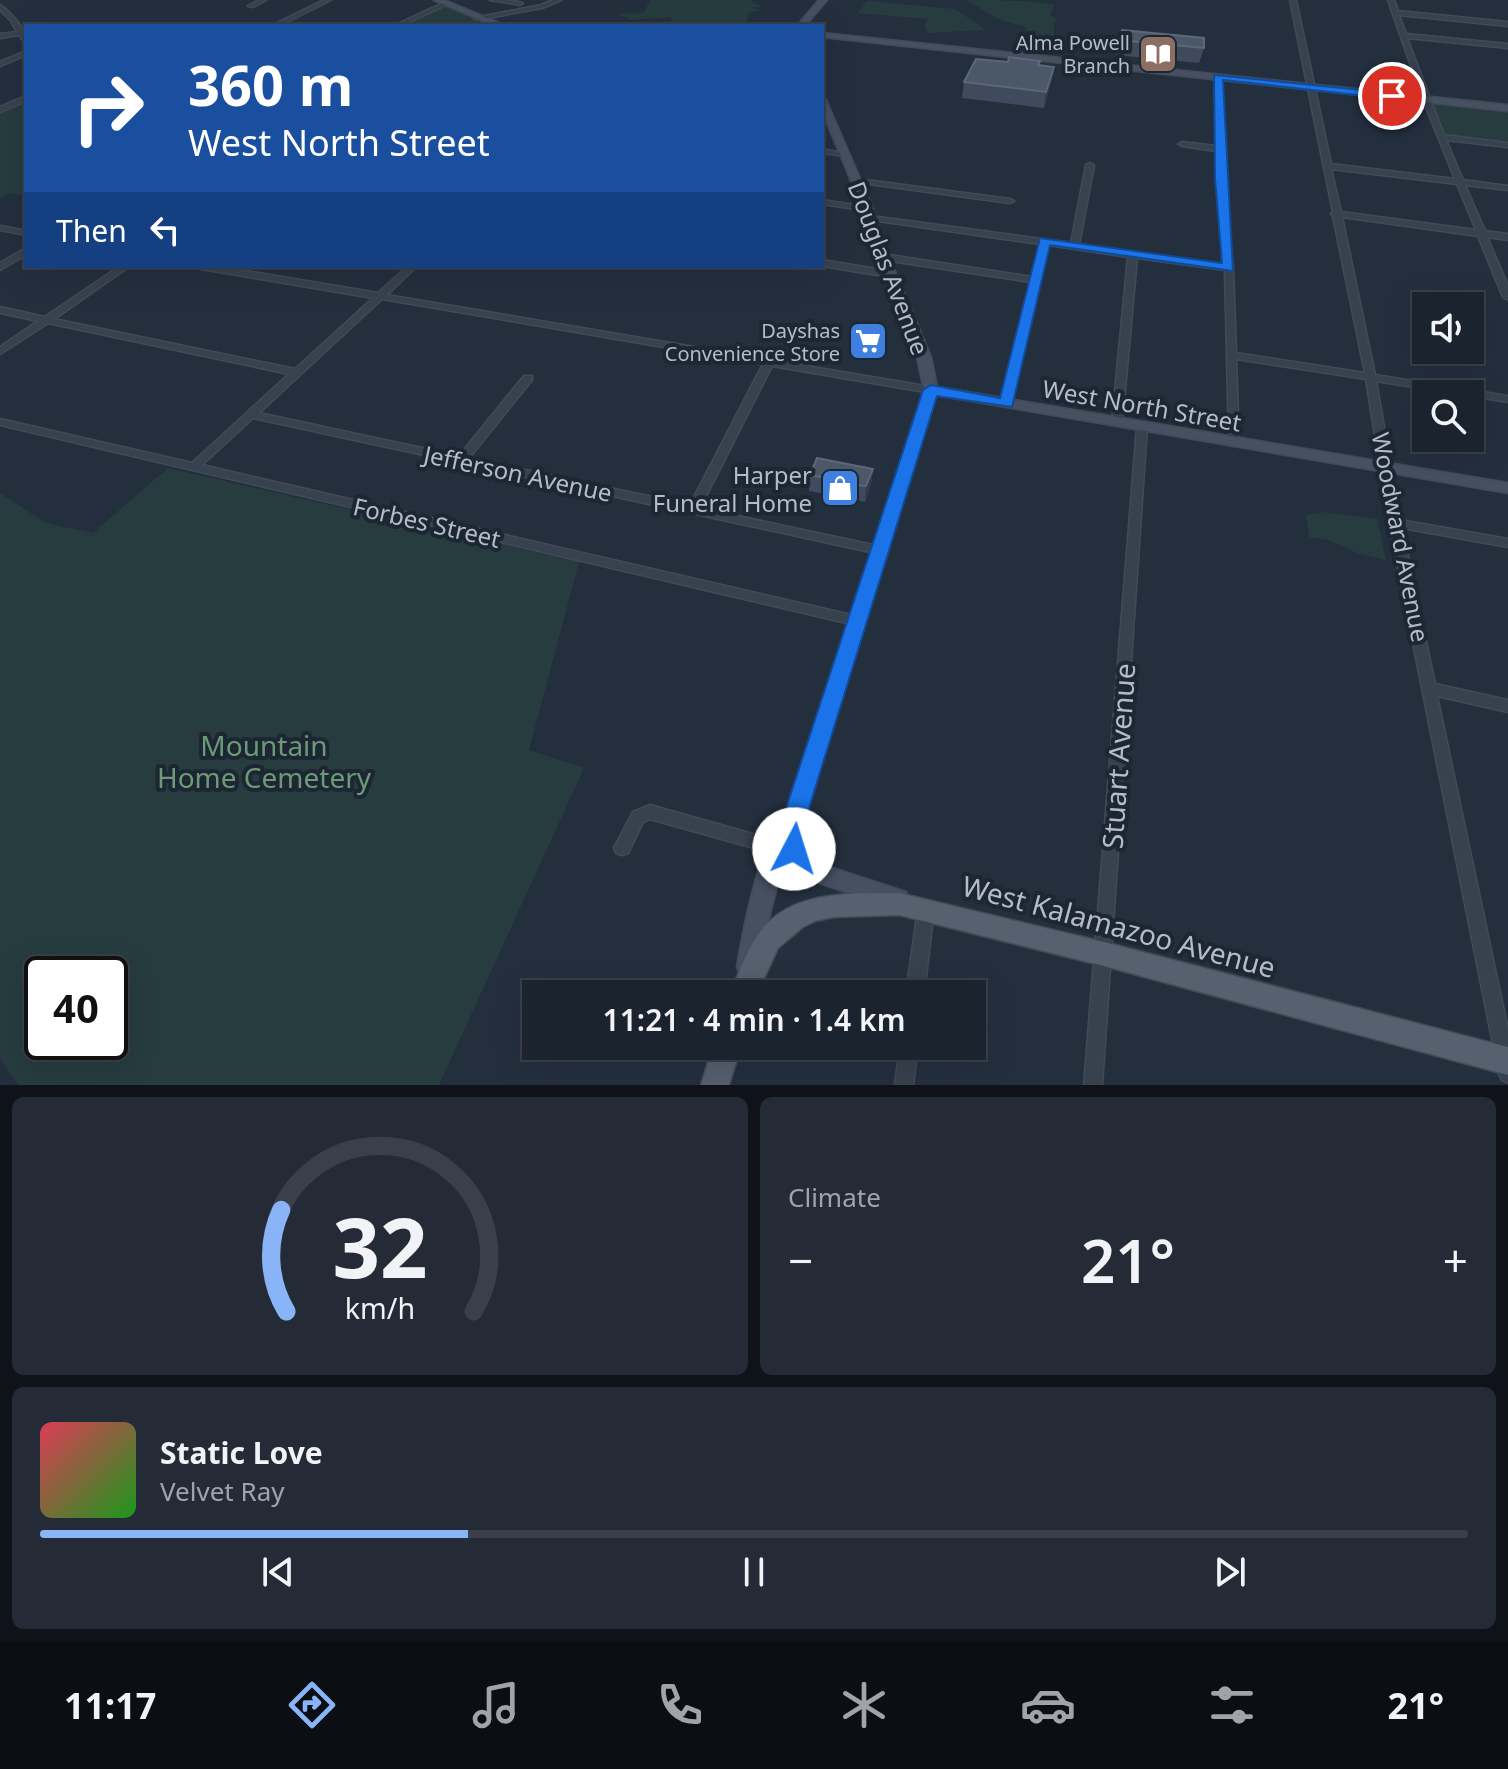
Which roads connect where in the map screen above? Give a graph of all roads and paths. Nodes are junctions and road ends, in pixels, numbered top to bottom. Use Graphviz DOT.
graph roads {
  1 [pos="263,0"];
  2 [pos="328,0"];
  3 [pos="493,0"];
  4 [pos="558,0"];
  5 [pos="823,0"];
  6 [pos="1293,0"];
  7 [pos="1391,0"];
  8 [pos="442,2"];
  9 [pos="520,3"];
  10 [pos="251,6"];
  11 [pos="0,7"];
  12 [pos="1396,13"];
  13 [pos="477,18"];
  14 [pos="278,24"];
  15 [pos="400,24"];
  16 [pos="496,24"];
  17 [pos="803,24"];
  18 [pos="1508,24"];
  19 [pos="21,33"];
  20 [pos="824,35"];
  21 [pos="0,36"];
  22 [pos="1405,36"];
  23 [pos="24,39"];
  24 [pos="1508,46"];
  25 [pos="24,54"];
  26 [pos="0,64"];
  27 [pos="1218,77"];
  28 [pos="1311,87"];
  29 [pos="24,99"];
  30 [pos="1426,100"];
  31 [pos="1508,108"];
  32 [pos="0,110"];
  33 [pos="827,125"];
  34 [pos="1442,137"];
  35 [pos="1182,144"];
  36 [pos="1508,145"];
  37 [pos="1220,149"];
  38 [pos="824,151"];
  39 [pos="844,154"];
  40 [pos="1090,165"];
  41 [pos="1327,166"];
  42 [pos="854,180"];
  43 [pos="1460,182"];
  44 [pos="1508,188"];
  45 [pos="1010,201"];
  46 [pos="824,203"];
  47 [pos="869,214"];
  48 [pos="1335,214"];
  49 [pos="0,228"];
  50 [pos="24,233"];
  51 [pos="1481,234"];
  52 [pos="1508,237"];
  53 [pos="1045,241"];
  54 [pos="1075,245"];
  55 [pos="24,252"];
  56 [pos="1133,254"];
  57 [pos="883,257"];
  58 [pos="824,263"];
  59 [pos="0,267"];
  60 [pos="123,268"];
  61 [pos="212,268"];
  62 [pos="411,268"];
  63 [pos="1229,268"];
  64 [pos="889,274"];
  65 [pos="1035,280"];
  66 [pos="1507,294"];
  67 [pos="379,298"];
  68 [pos="0,310"];
  69 [pos="46,319"];
  70 [pos="0,351"];
  71 [pos="1231,355"];
  72 [pos="769,363"];
  73 [pos="298,373"];
  74 [pos="528,378"];
  75 [pos="1371,379"];
  76 [pos="931,390"];
  77 [pos="1508,399"];
  78 [pos="1006,403"];
  79 [pos="252,415"];
  80 [pos="0,422"];
  81 [pos="1117,423"];
  82 [pos="1142,427"];
  83 [pos="1234,443"];
  84 [pos="461,461"];
  85 [pos="1386,467"];
  86 [pos="193,468"];
  87 [pos="1508,488"];
  88 [pos="693,510"];
  89 [pos="1395,523"];
  90 [pos="1508,543"];
  91 [pos="879,550"];
  92 [pos="855,620"];
  93 [pos="1431,689"];
  94 [pos="1508,706"];
  95 [pos="798,805"];
  96 [pos="622,848"];
  97 [pos="778,848"];
  98 [pos="926,909"];
  99 [pos="1104,954"];
  100 [pos="746,980"];
  101 [pos="749,980"];
  102 [pos="917,980"];
  103 [pos="723,1060"];
  104 [pos="907,1060"];
  105 [pos="1507,1065"];
  106 [pos="715,1085"];
  107 [pos="904,1085"];
  108 [pos="1093,1085"];
  1 -- 10 [label="street"];
  2 -- 14 [label="street"];
  3 -- 9 [label="street"];
  4 -- 13 [label="street"];
  5 -- 17 [label="street"];
  6 -- 28 [label="street, Woodward Avenue"];
  7 -- 12 [label="street"];
  8 -- 13 [label="street"];
  8 -- 15 [label="street"];
  11 -- 19 [label="street"];
  12 -- 18 [label="street"];
  12 -- 22 [label="street"];
  13 -- 16 [label="street"];
  19 -- 21 [label="street"];
  19 -- 23 [label="street"];
  20 -- 27 [label="street"];
  22 -- 24 [label="street"];
  22 -- 30 [label="street"];
  25 -- 26 [label="street"];
  27 -- 28 [label="street"];
  27 -- 37 [label="street"];
  28 -- 30 [label="street"];
  28 -- 41 [label="street, Woodward Avenue"];
  29 -- 32 [label="street"];
  30 -- 31 [label="street"];
  30 -- 34 [label="street"];
  33 -- 39 [label="street, Douglas Avenue"];
  34 -- 36 [label="street"];
  34 -- 43 [label="street"];
  35 -- 37 [label="street"];
  37 -- 63 [label="street"];
  38 -- 39 [label="street"];
  39 -- 42 [label="street, Douglas Avenue"];
  40 -- 54 [label="street"];
  41 -- 43 [label="street"];
  41 -- 48 [label="street, Woodward Avenue"];
  42 -- 45 [label="street"];
  42 -- 47 [label="street, Douglas Avenue"];
  43 -- 44 [label="street"];
  43 -- 51 [label="street"];
  46 -- 47 [label="street"];
  47 -- 53 [label="street"];
  47 -- 57 [label="street, Douglas Avenue"];
  48 -- 51 [label="street"];
  48 -- 75 [label="street, Woodward Avenue"];
  49 -- 50 [label="street"];
  51 -- 52 [label="street"];
  51 -- 66 [label="street"];
  53 -- 54 [label="street"];
  53 -- 65 [label="street"];
  54 -- 56 [label="street"];
  55 -- 59 [label="street"];
  56 -- 63 [label="street"];
  56 -- 81 [label="street"];
  57 -- 64 [label="street, Douglas Avenue"];
  57 -- 65 [label="street"];
  58 -- 64 [label="street"];
  60 -- 69 [label="street"];
  61 -- 67 [label="street, West North Street"];
  62 -- 67 [label="street"];
  63 -- 71 [label="street"];
  64 -- 76 [label="street, Douglas Avenue"];
  65 -- 78 [label="street"];
  67 -- 72 [label="street, West North Street"];
  67 -- 73 [label="street"];
  68 -- 69 [label="street"];
  69 -- 70 [label="street"];
  69 -- 73 [label="street"];
  71 -- 75 [label="street"];
  71 -- 83 [label="street"];
  72 -- 76 [label="street, West North Street"];
  72 -- 88 [label="street"];
  73 -- 79 [label="street"];
  74 -- 84 [label="street"];
  75 -- 77 [label="street"];
  75 -- 85 [label="street, Woodward Avenue"];
  76 -- 78 [label="street, West North Street"];
  76 -- 91 [label="street"];
  78 -- 81 [label="street, West North Street"];
  79 -- 84 [label="street, Jefferson Avenue"];
  79 -- 86 [label="street"];
  80 -- 86 [label="street, Forbes Street"];
  81 -- 82 [label="street, West North Street"];
  82 -- 83 [label="street, West North Street"];
  82 -- 99 [label="street, Stuart Avenue"];
  83 -- 85 [label="street, West North Street"];
  84 -- 88 [label="street, Jefferson Avenue"];
  85 -- 87 [label="street, West North Street"];
  85 -- 89 [label="street, Woodward Avenue"];
  86 -- 92 [label="street, Forbes Street"];
  88 -- 91 [label="street, Jefferson Avenue"];
  89 -- 90 [label="street"];
  89 -- 93 [label="street, Woodward Avenue"];
  91 -- 92 [label="street"];
  92 -- 95 [label="street"];
  93 -- 94 [label="street"];
  93 -- 105 [label="street, Woodward Avenue"];
  95 -- 97 [label="street"];
  95 -- 98 [label="street"];
  96 -- 97 [label="street"];
  97 -- 100 [label="street"];
  98 -- 99 [label="main road, West Kalamazoo Avenue"];
  98 -- 101 [label="main road, West Kalamazoo Avenue"];
  98 -- 102 [label="street"];
  99 -- 105 [label="main road, West Kalamazoo Avenue"];
  99 -- 108 [label="street, Stuart Avenue"];
  103 -- 106 [label="main road"];
  104 -- 107 [label="street"];
}
